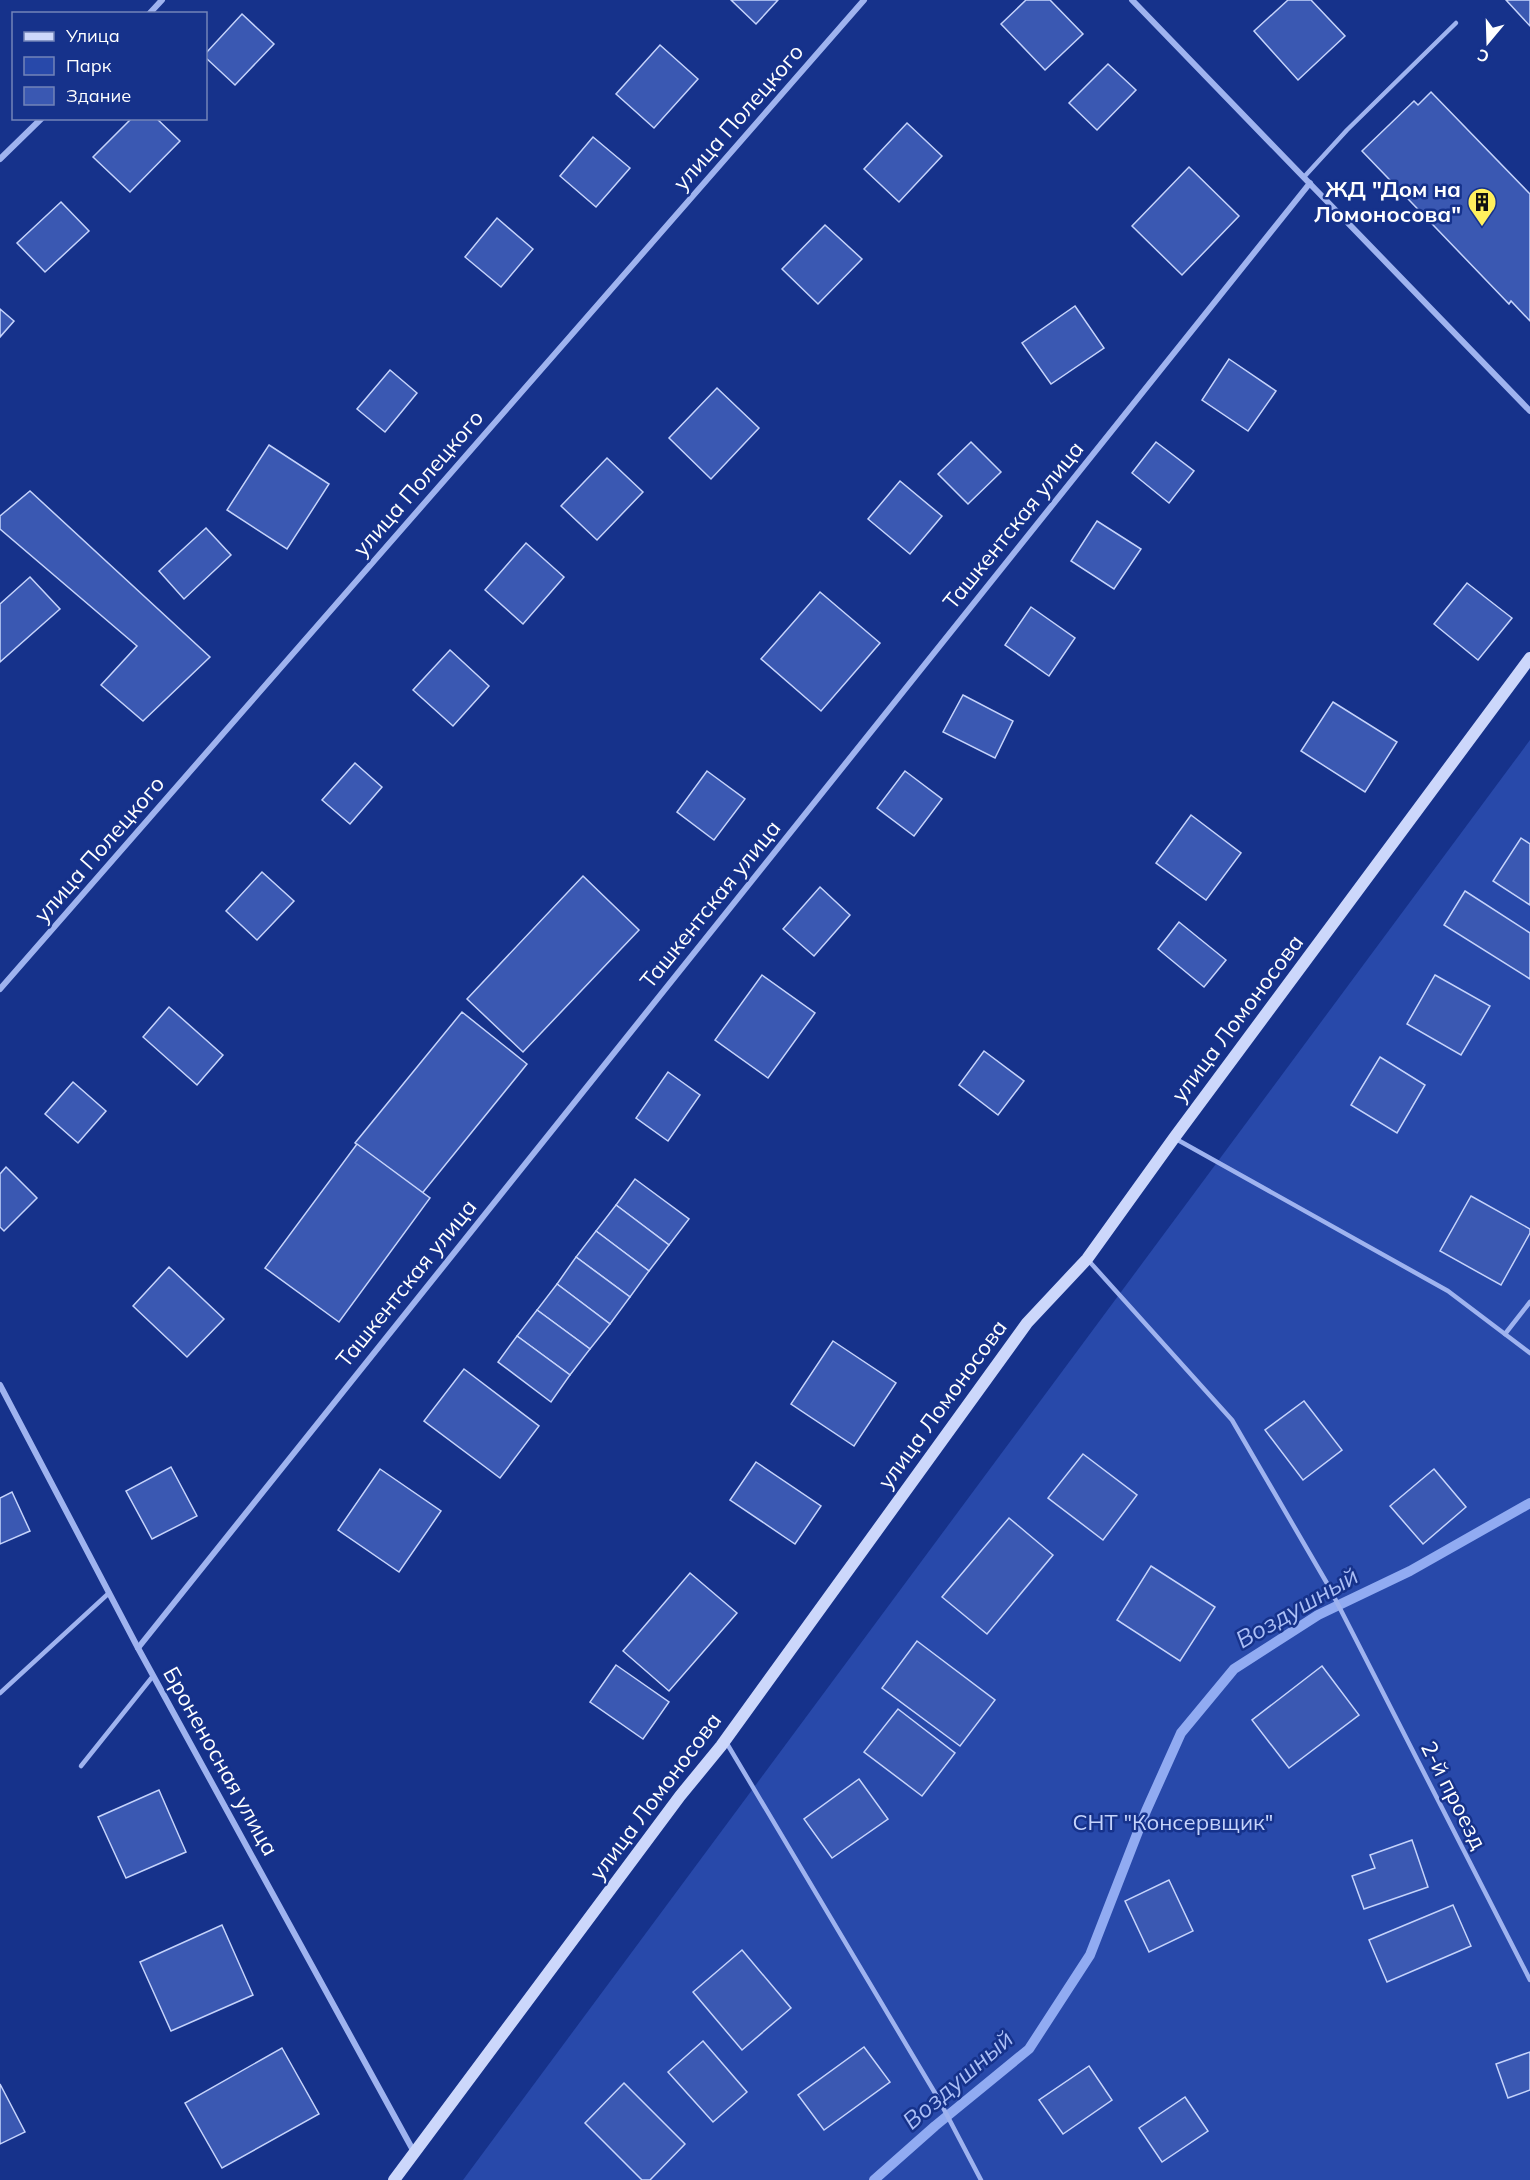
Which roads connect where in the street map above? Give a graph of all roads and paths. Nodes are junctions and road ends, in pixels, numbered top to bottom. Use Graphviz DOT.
graph roads {
  1 [pos="162,0"];
  2 [pos="864,0"];
  3 [pos="1132,0"];
  4 [pos="151,12"];
  5 [pos="1456,23"];
  6 [pos="40,120"];
  7 [pos="0,159"];
  8 [pos="1304,177"];
  9 [pos="1310,183"];
  10 [pos="1530,411"];
  11 [pos="1530,658"];
  12 [pos="0,989"];
  13 [pos="1174,1138"];
  14 [pos="1087,1259"];
  15 [pos="1530,1302"];
  16 [pos="1505,1334"];
  17 [pos="1530,1353"];
  18 [pos="0,1385"];
  19 [pos="109,1593"];
  20 [pos="138,1648"];
  21 [pos="153,1676"];
  22 [pos="0,1693"];
  23 [pos="725,1739"];
  24 [pos="81,1766"];
  25 [pos="1530,1980"];
  26 [pos="414,2152"];
  27 [pos="394,2180"];
  28 [pos="981,2180"];
  1 -- 4 [label="street"];
  2 -- 12 [label="street, улица Полецкого"];
  3 -- 8 [label="street"];
  5 -- 8 [label="lane"];
  6 -- 7 [label="street"];
  8 -- 9 [label="street"];
  9 -- 10 [label="street"];
  9 -- 20 [label="street, Ташкентская улица"];
  11 -- 13 [label="main road, улица Ломоносова"];
  13 -- 14 [label="main road, улица Ломоносова"];
  13 -- 16 [label="lane"];
  14 -- 23 [label="main road, улица Ломоносова"];
  14 -- 25 [label="lane, 2-й проезд"];
  15 -- 16 [label="lane"];
  16 -- 17 [label="lane"];
  18 -- 19 [label="street, Броненосная улица"];
  19 -- 20 [label="street, Броненосная улица"];
  19 -- 22 [label="lane"];
  20 -- 21 [label="street, Броненосная улица"];
  21 -- 24 [label="lane"];
  21 -- 26 [label="street, Броненосная улица"];
  23 -- 26 [label="main road, улица Ломоносова"];
  23 -- 28 [label="lane"];
  26 -- 27 [label="main road, улица Ломоносова"];
}
